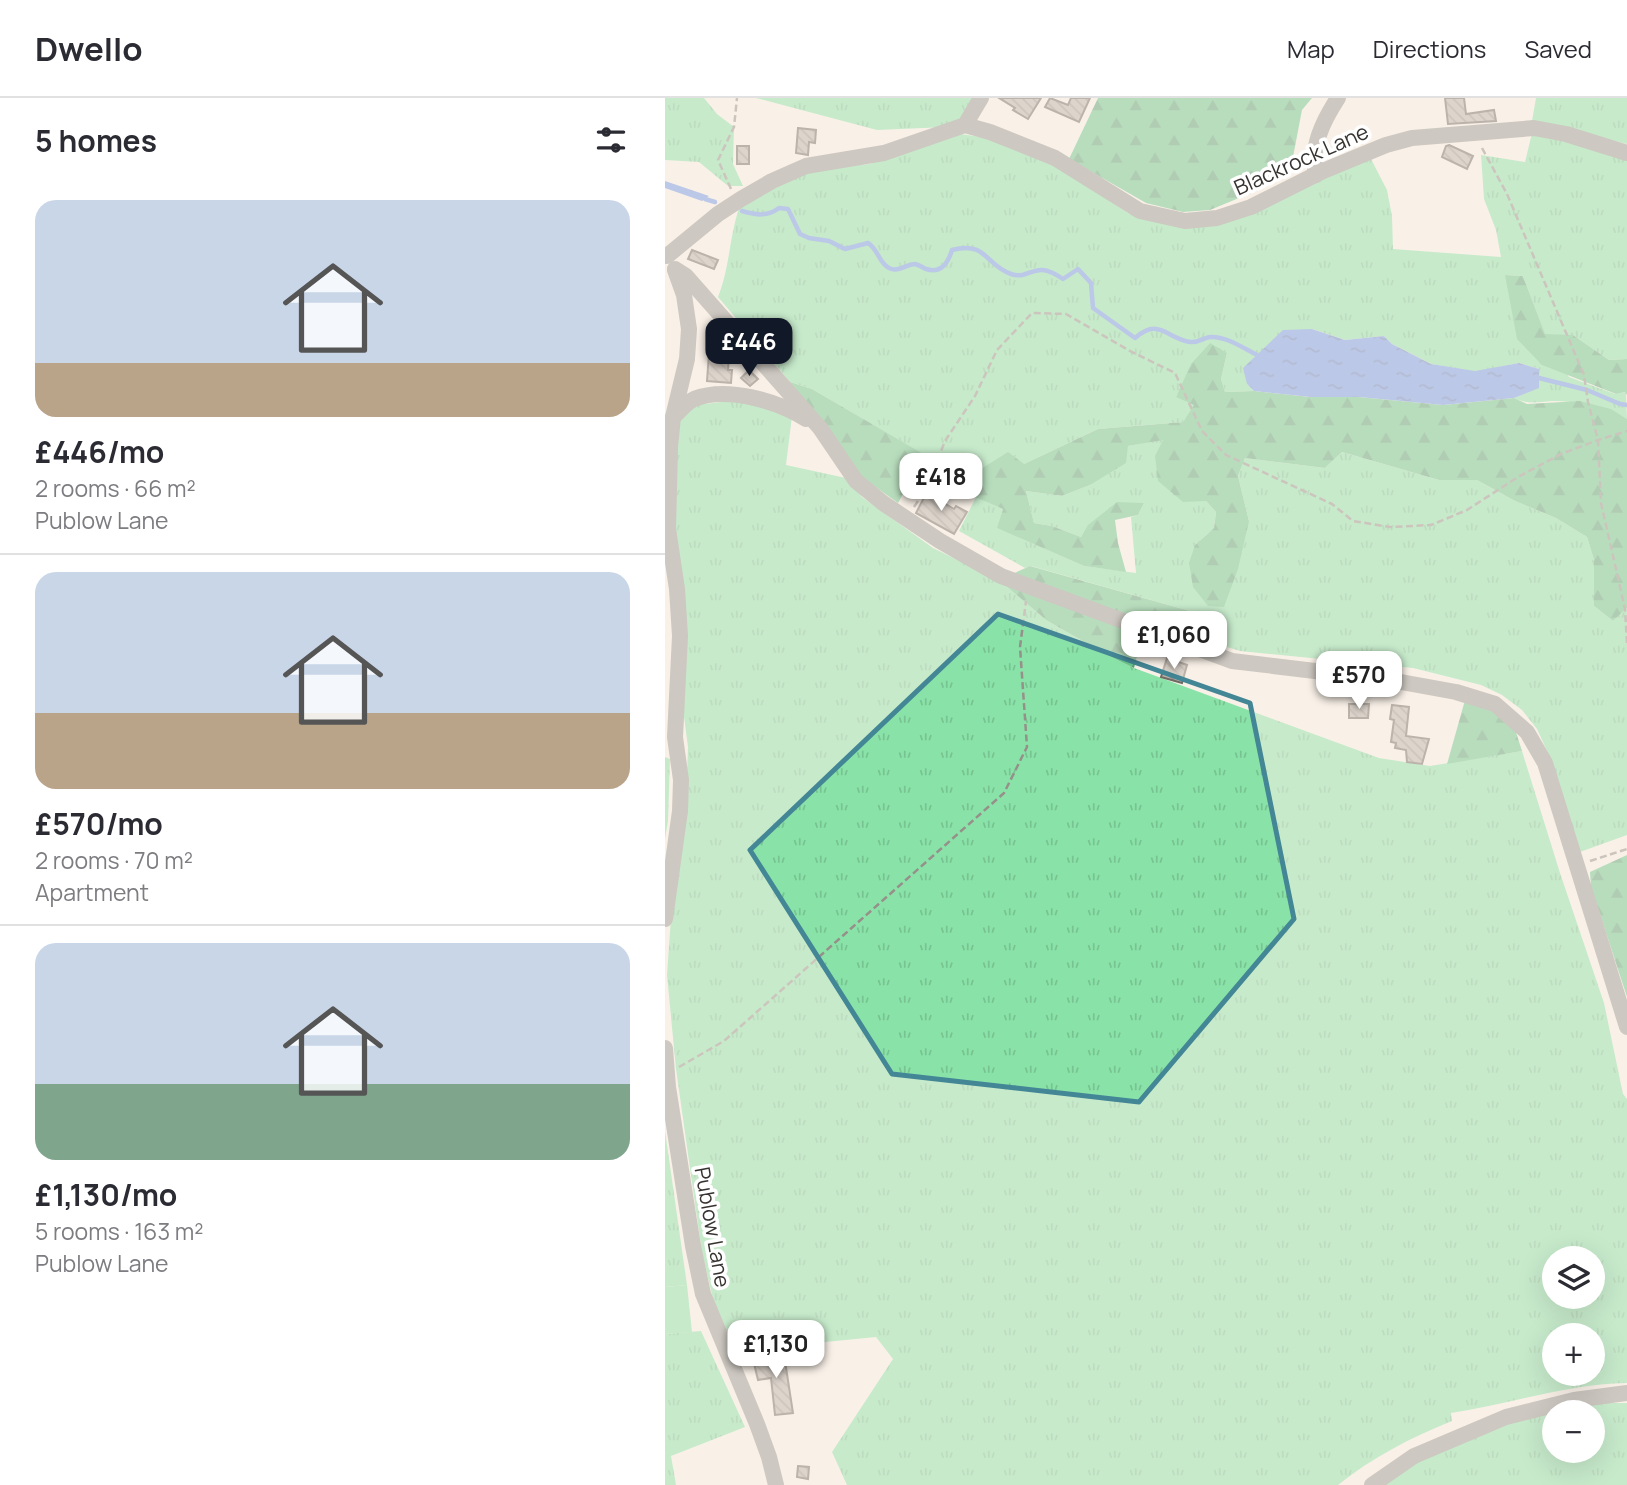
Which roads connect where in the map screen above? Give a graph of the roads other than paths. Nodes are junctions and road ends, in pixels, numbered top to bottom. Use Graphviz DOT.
graph roads {
  1 [pos="981,98"];
  2 [pos="1338,98"];
  3 [pos="965,125"];
  4 [pos="1627,153"];
  5 [pos="1316,174"];
  6 [pos="669,259"];
  7 [pos="669,422"];
  8 [pos="820,428"];
  9 [pos="665,919"];
  10 [pos="1627,1027"];
  11 [pos="665,1048"];
  12 [pos="1627,1393"];
  13 [pos="776,1485"];
  14 [pos="1372,1485"];
  1 -- 3 [label="street"];
  2 -- 5 [label="street"];
  3 -- 5 [label="street, Blackrock Lane"];
  3 -- 6 [label="street"];
  4 -- 5 [label="street, Blackrock Lane"];
  6 -- 7 [label="street"];
  6 -- 8 [label="street"];
  7 -- 8 [label="street"];
  7 -- 9 [label="street"];
  8 -- 10 [label="street"];
  11 -- 13 [label="street, Publow Lane"];
  12 -- 14 [label="street"];
}
